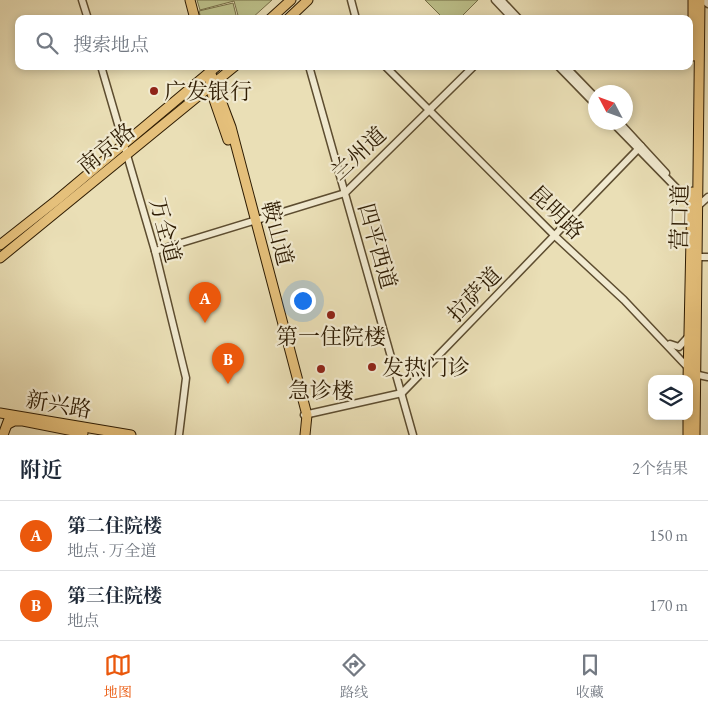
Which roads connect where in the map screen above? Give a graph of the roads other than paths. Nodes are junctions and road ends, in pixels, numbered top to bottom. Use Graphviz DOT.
graph roads {
  1 [pos="82,0"];
  2 [pos="190,0"];
  3 [pos="291,0"];
  4 [pos="308,0"];
  5 [pos="351,0"];
  6 [pos="495,0"];
  7 [pos="501,0"];
  8 [pos="693,0"];
  9 [pos="705,3"];
  10 [pos="87,15"];
  11 [pos="194,15"];
  12 [pos="274,15"];
  13 [pos="294,15"];
  14 [pos="355,15"];
  15 [pos="508,15"];
  16 [pos="515,15"];
  17 [pos="699,50"];
  18 [pos="693,59"];
  19 [pos="102,70"];
  20 [pos="209,70"];
  21 [pos="217,70"];
  22 [pos="231,70"];
  23 [pos="232,70"];
  24 [pos="310,70"];
  25 [pos="389,70"];
  26 [pos="470,70"];
  27 [pos="562,70"];
  28 [pos="569,70"];
  29 [pos="213,85"];
  30 [pos="588,90"];
  31 [pos="220,97"];
  32 [pos="588,97"];
  33 [pos="192,103"];
  34 [pos="217,107"];
  35 [pos="428,110"];
  36 [pos="621,130"];
  37 [pos="625,130"];
  38 [pos="124,145"];
  39 [pos="640,148"];
  40 [pos="127,155"];
  41 [pos="345,193"];
  42 [pos="708,197"];
  43 [pos="694,204"];
  44 [pos="254,221"];
  45 [pos="555,236"];
  46 [pos="0,245"];
  47 [pos="155,251"];
  48 [pos="693,257"];
  49 [pos="708,257"];
  50 [pos="0,258"];
  51 [pos="688,337"];
  52 [pos="667,344"];
  53 [pos="688,366"];
  54 [pos="691,375"];
  55 [pos="691,375"];
  56 [pos="693,376"];
  57 [pos="708,377"];
  58 [pos="402,393"];
  59 [pos="693,406"];
  60 [pos="5,413"];
  61 [pos="305,415"];
  62 [pos="688,420"];
  63 [pos="8,424"];
  64 [pos="3,435"];
  65 [pos="95,435"];
  66 [pos="131,435"];
  67 [pos="179,435"];
  68 [pos="301,435"];
  69 [pos="306,435"];
  70 [pos="412,435"];
  71 [pos="688,435"];
  72 [pos="695,435"];
  1 -- 10 [label="street"];
  2 -- 11 [label="main road"];
  3 -- 12 [label="main road"];
  4 -- 13 [label="main road"];
  5 -- 14 [label="street"];
  6 -- 15 [label="street"];
  7 -- 16 [label="street"];
  8 -- 18 [label="main road, 营口道"];
  9 -- 17 [label="main road, 营口道"];
  17 -- 18 [label="main road"];
  17 -- 43 [label="main road, 营口道"];
  18 -- 43 [label="main road, 营口道"];
  19 -- 38 [label="street, 万全道"];
  20 -- 29 [label="main road, 鞍山道"];
  20 -- 38 [label="main road, 南京路"];
  21 -- 29 [label="main road"];
  22 -- 29 [label="main road, 南京路"];
  23 -- 31 [label="main road"];
  24 -- 41 [label="street, 四平西道"];
  25 -- 35 [label="street, 昆明路"];
  26 -- 35 [label="street, 兰州道"];
  27 -- 32 [label="street"];
  28 -- 30 [label="street"];
  29 -- 31 [label="main road, 鞍山道"];
  29 -- 33 [label="main road, 南京路"];
  29 -- 34 [label="main road, 鞍山道"];
  31 -- 44 [label="main road, 鞍山道"];
  33 -- 34 [label="main road"];
  33 -- 40 [label="main road, 南京路"];
  34 -- 44 [label="main road, 鞍山道"];
  35 -- 41 [label="street, 兰州道"];
  35 -- 45 [label="street, 昆明路"];
  36 -- 39 [label="street"];
  37 -- 39 [label="street"];
  38 -- 40 [label="street, 万全道"];
  38 -- 46 [label="main road, 南京路"];
  39 -- 43 [label="street"];
  39 -- 45 [label="street, 拉萨道"];
  40 -- 47 [label="street, 万全道"];
  40 -- 50 [label="main road, 南京路"];
  41 -- 44 [label="street, 兰州道"];
  41 -- 58 [label="street, 四平西道"];
  42 -- 43 [label="street"];
  43 -- 48 [label="main road, 营口道"];
  44 -- 47 [label="street, 兰州道"];
  44 -- 61 [label="main road, 鞍山道"];
  45 -- 52 [label="street, 昆明路"];
  45 -- 58 [label="street, 拉萨道"];
  47 -- 67 [label="street, 万全道"];
  48 -- 49 [label="street"];
  48 -- 51 [label="main road, 营口道"];
  48 -- 54 [label="main road, 营口道"];
  51 -- 52 [label="street"];
  51 -- 53 [label="main road, 营口道"];
  52 -- 53 [label="street, 昆明路"];
  53 -- 55 [label="main road, 营口道"];
  56 -- 57 [label="street"];
  58 -- 61 [label="street"];
  58 -- 70 [label="street, 四平西道"];
  59 -- 72 [label="main road, 营口道"];
  60 -- 63 [label="main road"];
  60 -- 66 [label="main road, 新兴路"];
  61 -- 68 [label="main road, 鞍山道"];
  61 -- 69 [label="main road, 鞍山道"];
  62 -- 71 [label="main road"];
  63 -- 64 [label="main road"];
  63 -- 65 [label="main road"];
}
